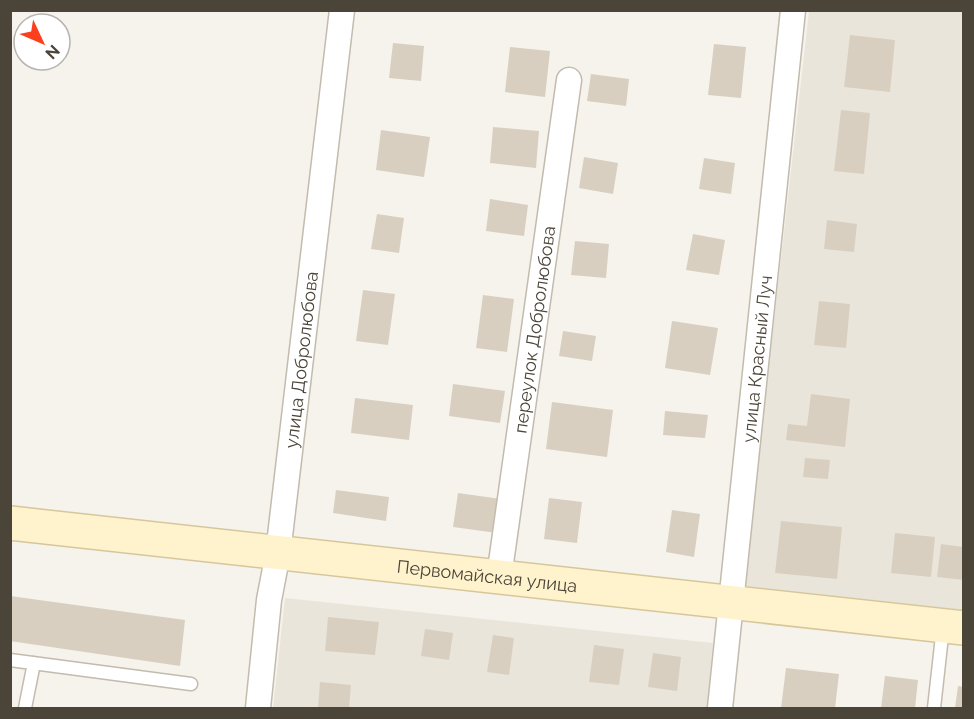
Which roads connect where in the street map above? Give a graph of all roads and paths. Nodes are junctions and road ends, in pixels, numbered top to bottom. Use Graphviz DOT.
graph roads {
  1 [pos="342,10"];
  2 [pos="793,10"];
  3 [pos="569,80"];
  4 [pos="10,523"];
  5 [pos="278,553"];
  6 [pos="499,577"];
  7 [pos="730,603"];
  8 [pos="953,627"];
  9 [pos="10,660"];
  10 [pos="34,663"];
  11 [pos="191,684"];
  12 [pos="25,708"];
  13 [pos="258,708"];
  14 [pos="720,708"];
  15 [pos="934,708"];
  1 -- 5 [label="street, улица Добролюбова"];
  2 -- 7 [label="street, улица Красный Луч"];
  3 -- 6 [label="street, переулок Добролюбова"];
  4 -- 5 [label="main road, Первомайская улица"];
  5 -- 6 [label="main road, Первомайская улица"];
  5 -- 13 [label="street, улица Добролюбова"];
  6 -- 7 [label="main road, Первомайская улица"];
  7 -- 8 [label="main road, Первомайская улица"];
  7 -- 14 [label="street, улица Красный Луч"];
  8 -- 15 [label="lane"];
  9 -- 10 [label="lane"];
  10 -- 11 [label="lane"];
  10 -- 12 [label="lane"];
}
